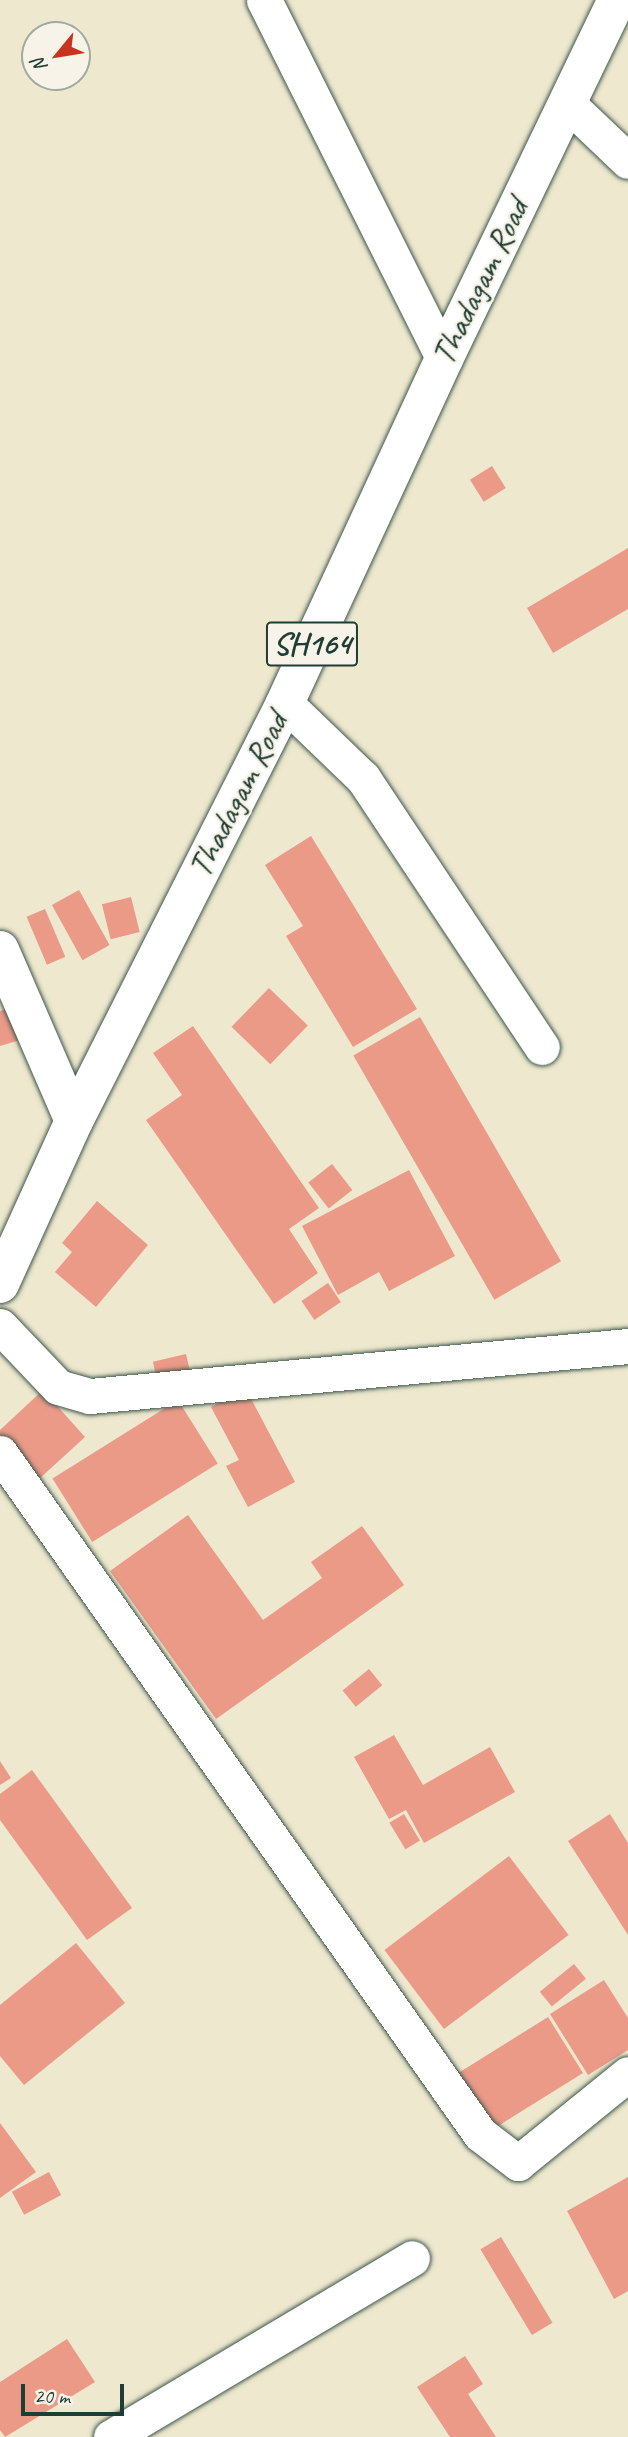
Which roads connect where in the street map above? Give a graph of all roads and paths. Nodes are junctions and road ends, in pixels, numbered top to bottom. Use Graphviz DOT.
graph roads {
  1 [pos="264,0"];
  2 [pos="617,0"];
  3 [pos="567,103"];
  4 [pos="628,161"];
  5 [pos="443,359"];
  6 [pos="285,704"];
  7 [pos="0,950"];
  8 [pos="542,1047"];
  9 [pos="74,1121"];
  10 [pos="0,1284"];
  11 [pos="0,1326"];
  12 [pos="628,1346"];
  13 [pos="0,1452"];
  14 [pos="628,2074"];
  15 [pos="412,2258"];
  16 [pos="111,2437"];
  1 -- 5 [label="street"];
  2 -- 3 [label="main road, Thadagam Road / SH164"];
  3 -- 4 [label="street"];
  3 -- 5 [label="main road, Thadagam Road / SH164"];
  5 -- 6 [label="main road, Thadagam Road / SH164"];
  6 -- 8 [label="street"];
  6 -- 9 [label="main road, Thadagam Road / SH164"];
  7 -- 9 [label="main road"];
  9 -- 10 [label="main road, Thadagam Road / SH164"];
  11 -- 12 [label="street"];
  13 -- 14 [label="street"];
  15 -- 16 [label="street"];
}
